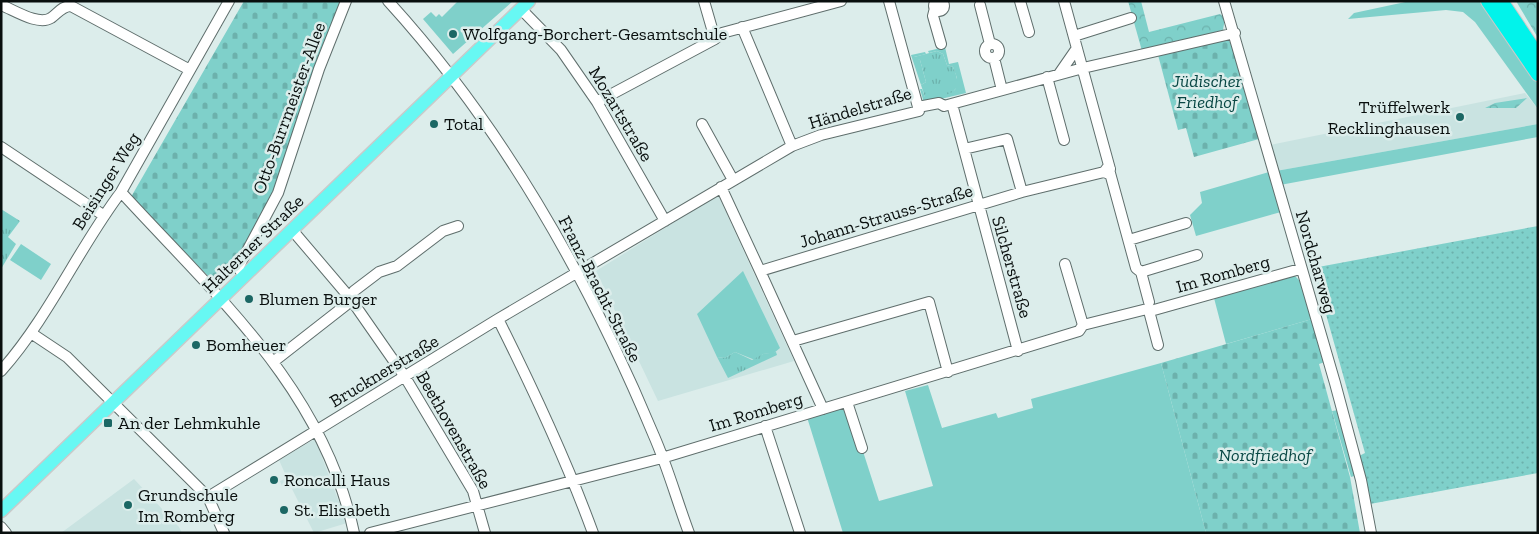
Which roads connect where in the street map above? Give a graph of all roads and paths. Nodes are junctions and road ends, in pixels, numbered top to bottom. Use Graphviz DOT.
graph roads {
  1 [pos="229,1"];
  2 [pos="346,1"];
  3 [pos="388,1"];
  4 [pos="704,1"];
  5 [pos="841,1"];
  6 [pos="889,1"];
  7 [pos="1020,1"];
  8 [pos="1224,1"];
  9 [pos="1488,1"];
  10 [pos="1501,1"];
  11 [pos="1510,1"];
  12 [pos="1066,2"];
  13 [pos="938,4"];
  14 [pos="1,5"];
  15 [pos="525,5"];
  16 [pos="980,5"];
  17 [pos="1132,18"];
  18 [pos="742,27"];
  19 [pos="1029,32"];
  20 [pos="1235,33"];
  21 [pos="1074,36"];
  22 [pos="715,39"];
  23 [pos="941,44"];
  24 [pos="1077,48"];
  25 [pos="1538,48"];
  26 [pos="1538,56"];
  27 [pos="1083,68"];
  28 [pos="190,70"];
  29 [pos="1058,74"];
  30 [pos="1538,74"];
  31 [pos="451,76"];
  32 [pos="1047,78"];
  33 [pos="1002,90"];
  34 [pos="597,102"];
  35 [pos="952,104"];
  36 [pos="918,107"];
  37 [pos="702,124"];
  38 [pos="1064,140"];
  39 [pos="792,146"];
  40 [pos="1,147"];
  41 [pos="964,149"];
  42 [pos="1108,171"];
  43 [pos="733,180"];
  44 [pos="721,187"];
  45 [pos="121,192"];
  46 [pos="1022,192"];
  47 [pos="978,205"];
  48 [pos="103,215"];
  49 [pos="665,220"];
  50 [pos="1186,223"];
  51 [pos="458,226"];
  52 [pos="293,231"];
  53 [pos="1129,240"];
  54 [pos="1197,256"];
  55 [pos="1066,264"];
  56 [pos="1300,269"];
  57 [pos="760,271"];
  58 [pos="1141,272"];
  59 [pos="577,273"];
  60 [pos="245,276"];
  61 [pos="222,298"];
  62 [pos="350,298"];
  63 [pos="1150,308"];
  64 [pos="498,319"];
  65 [pos="1083,326"];
  66 [pos="31,333"];
  67 [pos="793,341"];
  68 [pos="1158,345"];
  69 [pos="1018,351"];
  70 [pos="274,362"];
  71 [pos="1,371"];
  72 [pos="948,372"];
  73 [pos="405,377"];
  74 [pos="847,402"];
  75 [pos="112,403"];
  76 [pos="822,409"];
  77 [pos="764,426"];
  78 [pos="318,430"];
  79 [pos="862,448"];
  80 [pos="662,458"];
  81 [pos="573,480"];
  82 [pos="208,497"];
  83 [pos="478,505"];
  84 [pos="1,511"];
  85 [pos="1,527"];
  86 [pos="6,533"];
  87 [pos="224,533"];
  88 [pos="354,533"];
  89 [pos="370,533"];
  90 [pos="485,533"];
  91 [pos="592,533"];
  92 [pos="689,533"];
  93 [pos="800,533"];
  94 [pos="1371,533"];
  1 -- 28 [label="street, Beisinger Weg"];
  2 -- 60 [label="street, Otto-Burrmeister-Allee"];
  3 -- 31 [label="street"];
  4 -- 22 [label="street"];
  5 -- 18 [label="street"];
  6 -- 36 [label="street"];
  7 -- 19 [label="street"];
  8 -- 20 [label="street, Nordcharweg"];
  9 -- 30 [label="highway"];
  10 -- 26 [label="highway"];
  11 -- 25 [label="highway"];
  12 -- 21 [label="street"];
  13 -- 23 [label="street"];
  14 -- 28 [label="street"];
  15 -- 31 [label="main road, Halterner Straße"];
  15 -- 34 [label="street, Mozartstraße"];
  16 -- 33 [label="street"];
  17 -- 21 [label="street"];
  18 -- 22 [label="street"];
  18 -- 39 [label="street"];
  20 -- 27 [label="street, Händelstraße"];
  20 -- 56 [label="street, Nordcharweg"];
  21 -- 24 [label="street"];
  22 -- 34 [label="street"];
  24 -- 27 [label="street"];
  24 -- 29 [label="street"];
  27 -- 29 [label="street, Händelstraße"];
  27 -- 42 [label="street"];
  28 -- 45 [label="street, Beisinger Weg"];
  29 -- 32 [label="street, Händelstraße"];
  31 -- 52 [label="main road, Halterner Straße"];
  31 -- 59 [label="street, Franz-Bracht-Straße"];
  32 -- 33 [label="street, Händelstraße"];
  32 -- 38 [label="street"];
  33 -- 35 [label="street, Händelstraße"];
  34 -- 49 [label="street, Mozartstraße"];
  35 -- 36 [label="street, Händelstraße"];
  35 -- 41 [label="street, Silcherstraße"];
  36 -- 39 [label="street, Händelstraße"];
  37 -- 43 [label="street"];
  39 -- 43 [label="street, Händelstraße"];
  40 -- 48 [label="street"];
  41 -- 46 [label="street"];
  41 -- 47 [label="street, Silcherstraße"];
  42 -- 46 [label="street, Johann-Strauss-Straße"];
  42 -- 53 [label="street"];
  43 -- 44 [label="street, Händelstraße"];
  44 -- 49 [label="street, Händelstraße"];
  44 -- 57 [label="street"];
  45 -- 48 [label="street, Beisinger Weg"];
  45 -- 61 [label="street"];
  46 -- 47 [label="street, Johann-Strauss-Straße"];
  47 -- 57 [label="street, Johann-Strauss-Straße"];
  47 -- 69 [label="street, Silcherstraße"];
  48 -- 66 [label="street, Beisinger Weg"];
  49 -- 59 [label="street, Händelstraße"];
  50 -- 53 [label="street"];
  51 -- 62 [label="street"];
  52 -- 60 [label="main road, Halterner Straße"];
  52 -- 62 [label="street, Beethovenstraße"];
  53 -- 58 [label="street"];
  54 -- 58 [label="street"];
  55 -- 65 [label="street"];
  56 -- 63 [label="street, Im Romberg"];
  56 -- 94 [label="street, Nordcharweg"];
  57 -- 67 [label="street"];
  58 -- 63 [label="street"];
  59 -- 64 [label="street, Brucknerstraße"];
  59 -- 80 [label="street, Franz-Bracht-Straße"];
  60 -- 61 [label="main road, Halterner Straße"];
  61 -- 70 [label="street"];
  61 -- 75 [label="main road, Halterner Straße"];
  62 -- 70 [label="street"];
  62 -- 73 [label="street, Beethovenstraße"];
  63 -- 65 [label="street, Im Romberg"];
  63 -- 68 [label="street"];
  64 -- 73 [label="street, Brucknerstraße"];
  64 -- 81 [label="street"];
  65 -- 69 [label="street, Im Romberg"];
  66 -- 71 [label="street, Beisinger Weg"];
  66 -- 75 [label="street"];
  67 -- 72 [label="street"];
  67 -- 76 [label="street"];
  69 -- 72 [label="street, Im Romberg"];
  70 -- 78 [label="street"];
  72 -- 74 [label="street, Im Romberg"];
  73 -- 78 [label="street, Brucknerstraße"];
  73 -- 83 [label="street, Beethovenstraße"];
  74 -- 76 [label="street, Im Romberg"];
  74 -- 79 [label="street"];
  75 -- 82 [label="street"];
  75 -- 84 [label="main road, Halterner Straße"];
  76 -- 77 [label="street, Im Romberg"];
  77 -- 80 [label="street, Im Romberg"];
  77 -- 93 [label="street"];
  78 -- 82 [label="street, Brucknerstraße"];
  78 -- 88 [label="street"];
  80 -- 81 [label="street, Im Romberg"];
  80 -- 92 [label="street, Franz-Bracht-Straße"];
  81 -- 83 [label="street, Im Romberg"];
  81 -- 91 [label="street"];
  82 -- 87 [label="street"];
  83 -- 89 [label="street, Im Romberg"];
  83 -- 90 [label="street, Beethovenstraße"];
  85 -- 86 [label="street"];
}
